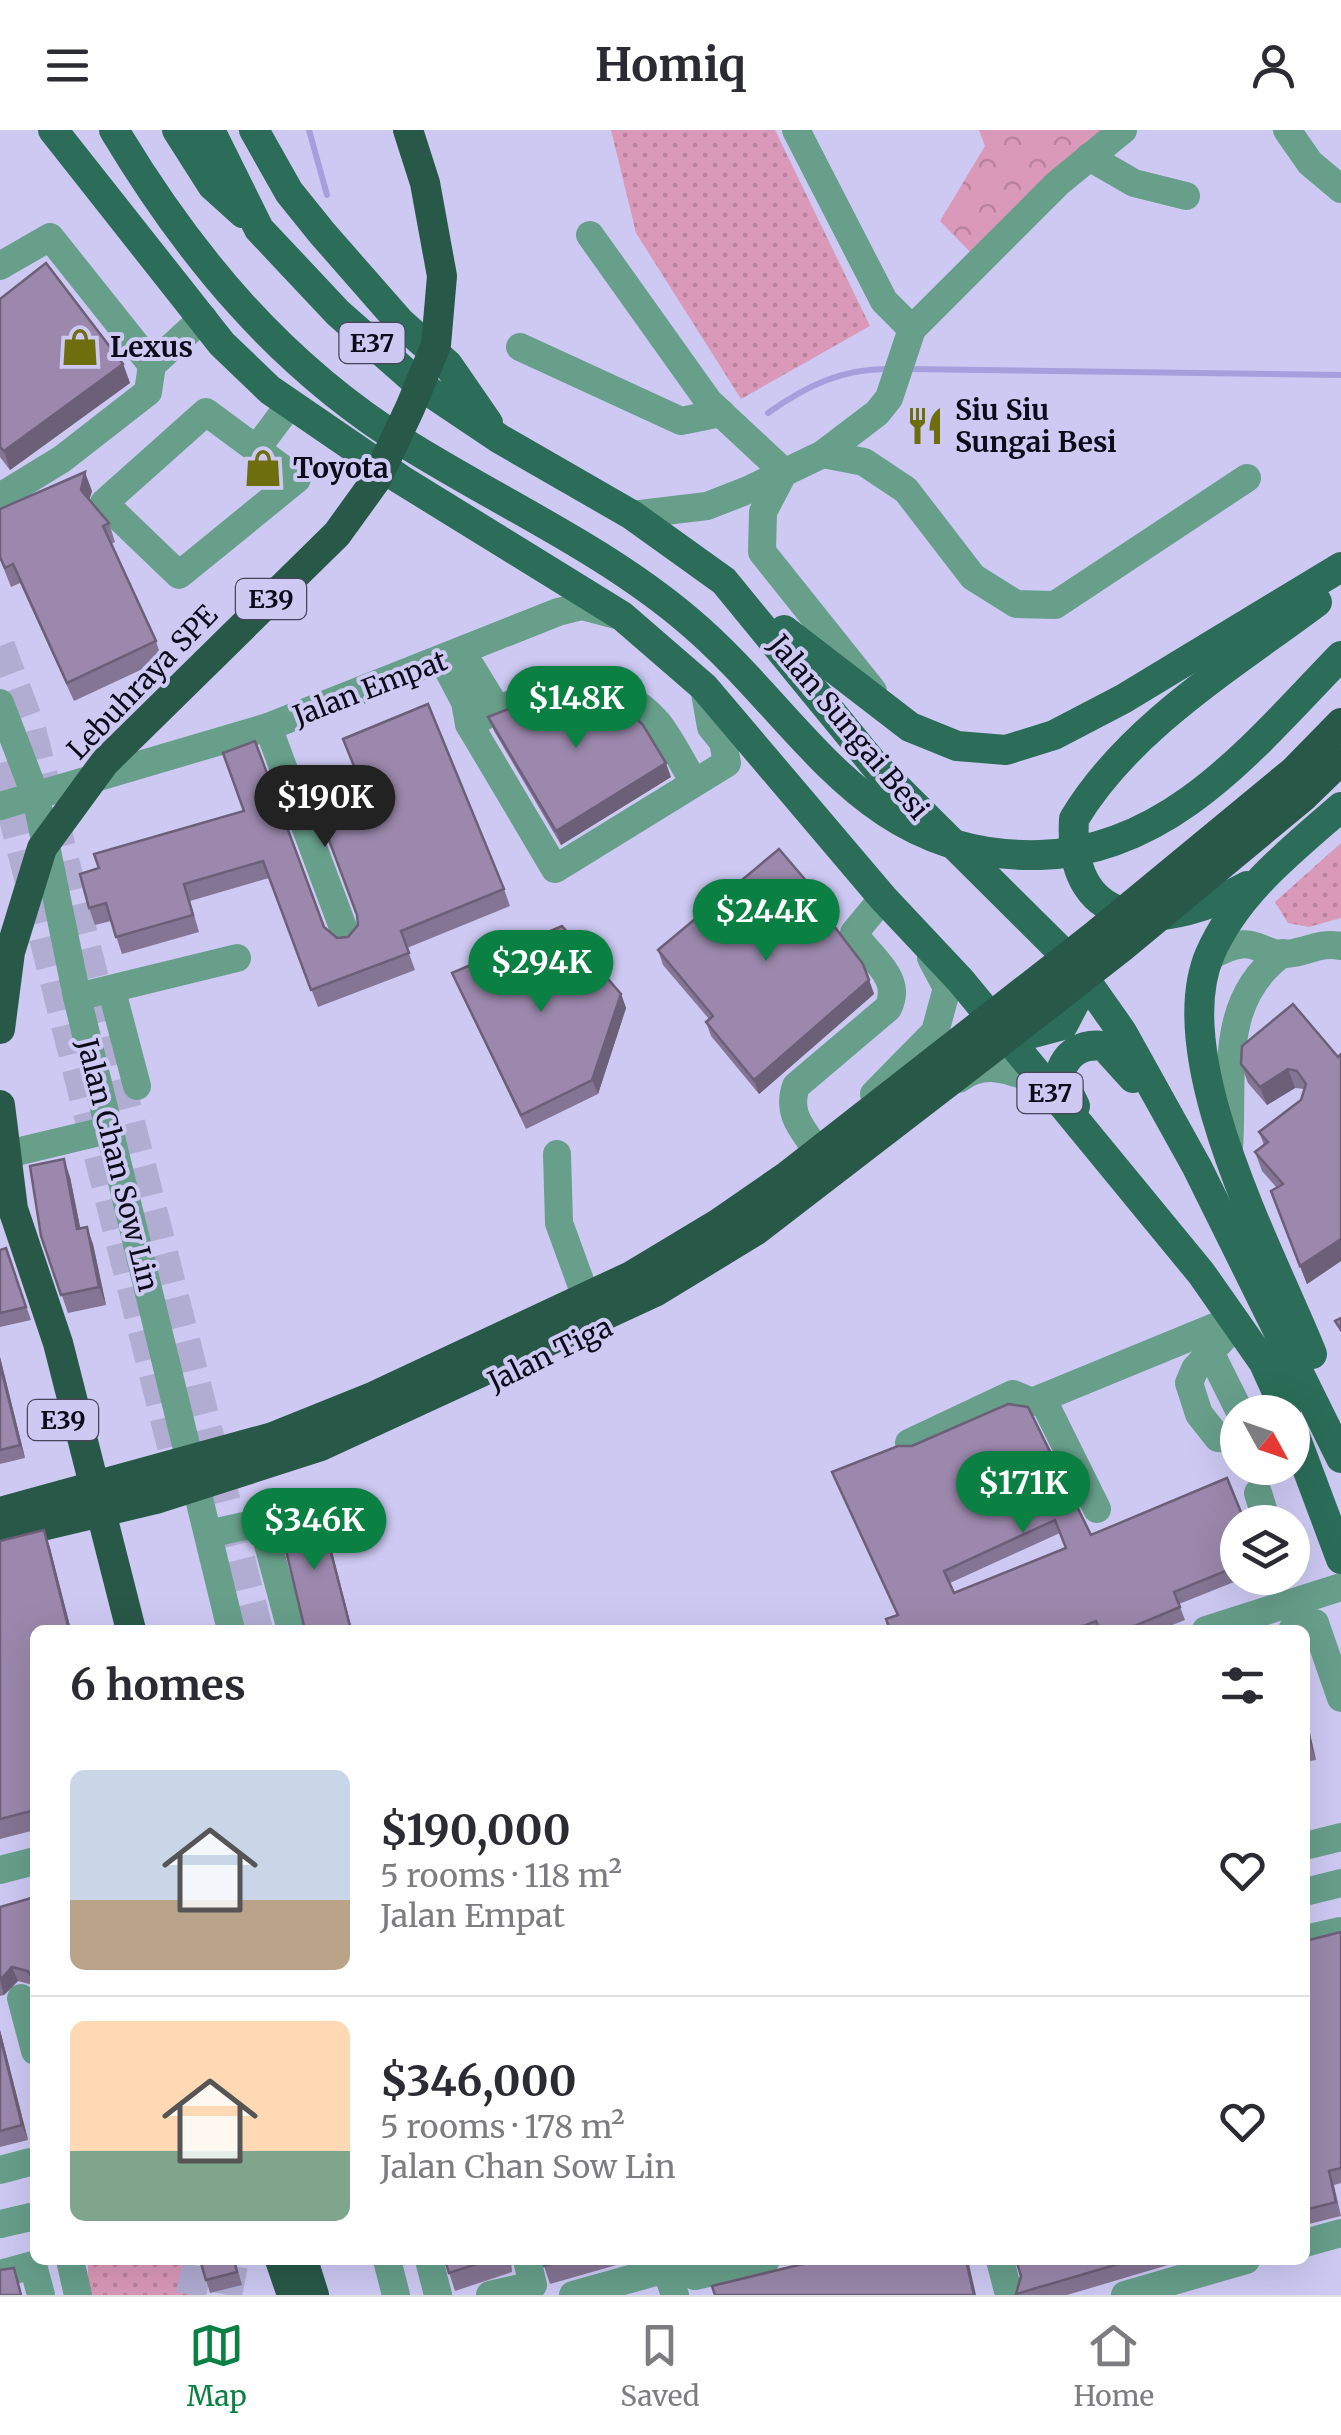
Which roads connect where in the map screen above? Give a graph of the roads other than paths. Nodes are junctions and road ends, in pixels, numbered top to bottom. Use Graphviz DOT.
graph roads {
  1 [pos="53,130"];
  2 [pos="74,130"];
  3 [pos="114,130"];
  4 [pos="177,130"];
  5 [pos="210,130"];
  6 [pos="254,130"];
  7 [pos="394,130"];
  8 [pos="408,130"];
  9 [pos="796,130"];
  10 [pos="1124,130"];
  11 [pos="1286,130"];
  12 [pos="1088,157"];
  13 [pos="1341,189"];
  14 [pos="1186,196"];
  15 [pos="127,226"];
  16 [pos="259,229"];
  17 [pos="590,236"];
  18 [pos="0,266"];
  19 [pos="202,318"];
  20 [pos="912,330"];
  21 [pos="520,347"];
  22 [pos="152,365"];
  23 [pos="290,404"];
  24 [pos="721,413"];
  25 [pos="500,439"];
  26 [pos="257,448"];
  27 [pos="822,454"];
  28 [pos="784,472"];
  29 [pos="1248,478"];
  30 [pos="0,497"];
  31 [pos="632,516"];
  32 [pos="1341,568"];
  33 [pos="724,580"];
  34 [pos="1341,585"];
  35 [pos="622,616"];
  36 [pos="452,656"];
  37 [pos="1341,656"];
  38 [pos="704,686"];
  39 [pos="0,703"];
  40 [pos="497,709"];
  41 [pos="892,714"];
  42 [pos="1341,723"];
  43 [pos="469,724"];
  44 [pos="268,727"];
  45 [pos="1341,760"];
  46 [pos="694,782"];
  47 [pos="794,788"];
  48 [pos="36,797"];
  49 [pos="0,806"];
  50 [pos="1341,808"];
  51 [pos="966,859"];
  52 [pos="1251,889"];
  53 [pos="884,898"];
  54 [pos="347,938"];
  55 [pos="921,939"];
  56 [pos="1255,943"];
  57 [pos="0,946"];
  58 [pos="1341,946"];
  59 [pos="1283,954"];
  60 [pos="1208,957"];
  61 [pos="237,958"];
  62 [pos="112,991"];
  63 [pos="77,997"];
  64 [pos="0,1029"];
  65 [pos="1042,1082"];
  66 [pos="137,1086"];
  67 [pos="0,1105"];
  68 [pos="108,1130"];
  69 [pos="1258,1135"];
  70 [pos="814,1146"];
  71 [pos="1230,1151"];
  72 [pos="557,1154"];
  73 [pos="0,1156"];
  74 [pos="1211,1194"];
  75 [pos="0,1213"];
  76 [pos="1156,1218"];
  77 [pos="583,1289"];
  78 [pos="1235,1321"];
  79 [pos="1210,1352"];
  80 [pos="1232,1395"];
  81 [pos="1278,1395"];
  82 [pos="1042,1398"];
  83 [pos="1220,1438"];
  84 [pos="909,1443"];
  85 [pos="1337,1446"];
  86 [pos="191,1454"];
  87 [pos="1310,1476"];
  88 [pos="199,1493"];
  89 [pos="1258,1493"];
  90 [pos="0,1501"];
  91 [pos="1262,1505"];
  92 [pos="1096,1509"];
  93 [pos="0,1512"];
  94 [pos="208,1534"];
  95 [pos="0,1539"];
  96 [pos="1341,1559"];
  97 [pos="1341,1587"];
  98 [pos="1305,1610"];
  99 [pos="114,1625"];
  100 [pos="130,1625"];
  101 [pos="230,1625"];
  102 [pos="289,1625"];
  103 [pos="1231,1625"];
  104 [pos="1341,1698"];
  105 [pos="1341,1836"];
  106 [pos="1310,1845"];
  107 [pos="30,1862"];
  108 [pos="0,1870"];
  109 [pos="1341,1883"];
  110 [pos="1310,1891"];
  111 [pos="1341,1931"];
  112 [pos="1310,1938"];
  113 [pos="21,1998"];
  114 [pos="30,2031"];
  115 [pos="30,2162"];
  116 [pos="0,2170"];
  117 [pos="30,2217"];
  118 [pos="0,2224"];
  119 [pos="1341,2232"];
  120 [pos="1310,2241"];
  121 [pos="71,2265"];
  122 [pos="282,2265"];
  123 [pos="305,2265"];
  124 [pos="388,2265"];
  125 [pos="430,2265"];
  126 [pos="528,2265"];
  127 [pos="687,2265"];
  128 [pos="744,2265"];
  129 [pos="1001,2265"];
  130 [pos="1229,2265"];
  131 [pos="0,2274"];
  132 [pos="40,2295"];
  133 [pos="78,2295"];
  134 [pos="292,2295"];
  135 [pos="314,2295"];
  136 [pos="396,2295"];
  137 [pos="438,2295"];
  138 [pos="490,2295"];
  139 [pos="573,2295"];
  140 [pos="676,2295"];
  141 [pos="1009,2295"];
  142 [pos="1125,2295"];
  1 -- 15 [label="main road"];
  2 -- 15 [label="main road, E37"];
  3 -- 37 [label="main road"];
  4 -- 16 [label="main road"];
  5 -- 16 [label="main road, Jalan Sungai Besi / E37"];
  6 -- 25 [label="main road"];
  7 -- 57 [label="highway, Lebuhraya SPE / E39"];
  8 -- 64 [label="highway, Lebuhraya SPE / E39"];
  9 -- 20 [label="street"];
  10 -- 12 [label="street"];
  11 -- 13 [label="street"];
  12 -- 14 [label="street"];
  12 -- 20 [label="street"];
  15 -- 19 [label="main road, E37"];
  16 -- 25 [label="main road, Jalan Sungai Besi / E37"];
  17 -- 24 [label="street"];
  18 -- 22 [label="street"];
  19 -- 22 [label="street"];
  19 -- 23 [label="main road, E37"];
  20 -- 27 [label="street"];
  21 -- 24 [label="street"];
  22 -- 30 [label="street"];
  23 -- 26 [label="street"];
  23 -- 35 [label="main road, E37"];
  24 -- 28 [label="street"];
  25 -- 31 [label="main road, Jalan Sungai Besi / E37"];
  26 -- 26 [label="street"];
  27 -- 28 [label="street"];
  27 -- 29 [label="street"];
  28 -- 31 [label="street"];
  28 -- 41 [label="street"];
  31 -- 33 [label="main road, Jalan Sungai Besi / E37"];
  32 -- 41 [label="main road"];
  33 -- 41 [label="main road"];
  33 -- 51 [label="main road, Jalan Sungai Besi / E37"];
  34 -- 52 [label="main road"];
  35 -- 36 [label="street, Jalan Empat"];
  35 -- 38 [label="main road, E37"];
  36 -- 40 [label="street"];
  36 -- 43 [label="street"];
  36 -- 44 [label="street, Jalan Empat"];
  38 -- 46 [label="street"];
  38 -- 47 [label="main road, E37"];
  39 -- 48 [label="street, Jalan Chan Sow Lin"];
  40 -- 43 [label="street"];
  40 -- 46 [label="street"];
  42 -- 93 [label="highway"];
  43 -- 46 [label="street"];
  44 -- 48 [label="street, Jalan Empat"];
  44 -- 54 [label="street"];
  45 -- 95 [label="highway"];
  47 -- 51 [label="main road"];
  47 -- 53 [label="main road, E37"];
  48 -- 49 [label="street, Jalan Empat"];
  48 -- 63 [label="street, Jalan Chan Sow Lin"];
  50 -- 52 [label="main road"];
  51 -- 74 [label="main road, Jalan Sungai Besi / E37"];
  52 -- 56 [label="street"];
  52 -- 60 [label="main road"];
  53 -- 55 [label="main road, E37"];
  53 -- 70 [label="street"];
  55 -- 65 [label="main road, E37"];
  55 -- 70 [label="street, Jalan Tiga"];
  56 -- 59 [label="street"];
  56 -- 60 [label="street"];
  58 -- 59 [label="street"];
  59 -- 71 [label="street"];
  60 -- 71 [label="main road"];
  61 -- 62 [label="street"];
  62 -- 63 [label="street"];
  62 -- 66 [label="street"];
  63 -- 68 [label="street, Jalan Chan Sow Lin"];
  65 -- 76 [label="main road, E37"];
  65 -- 88 [label="street, Jalan Tiga"];
  67 -- 100 [label="highway, E39"];
  68 -- 73 [label="street"];
  68 -- 86 [label="street, Jalan Chan Sow Lin"];
  69 -- 71 [label="street"];
  70 -- 77 [label="street, Jalan Tiga"];
  71 -- 85 [label="main road"];
  72 -- 77 [label="street"];
  74 -- 76 [label="main road"];
  74 -- 85 [label="main road, Jalan Sungai Besi / E37"];
  75 -- 99 [label="highway, E39"];
  76 -- 78 [label="main road, E37"];
  77 -- 86 [label="street, Jalan Tiga"];
  78 -- 79 [label="street"];
  78 -- 81 [label="main road, E37"];
  78 -- 82 [label="street"];
  79 -- 80 [label="street"];
  79 -- 83 [label="street"];
  82 -- 84 [label="street"];
  82 -- 92 [label="street"];
  86 -- 88 [label="street, Jalan Chan Sow Lin"];
  86 -- 90 [label="street, Jalan Tiga"];
  87 -- 96 [label="main road"];
  88 -- 94 [label="street, Jalan Chan Sow Lin"];
  88 -- 95 [label="street, Jalan Tiga"];
  89 -- 91 [label="street"];
  94 -- 101 [label="street, Jalan Chan Sow Lin"];
  94 -- 102 [label="street"];
  97 -- 98 [label="street"];
  98 -- 103 [label="street"];
  98 -- 104 [label="street"];
  105 -- 106 [label="street"];
  107 -- 108 [label="street"];
  109 -- 110 [label="street"];
  111 -- 112 [label="street"];
  113 -- 114 [label="street"];
  115 -- 116 [label="street"];
  117 -- 118 [label="street"];
  119 -- 120 [label="street"];
  121 -- 133 [label="street"];
  122 -- 134 [label="highway"];
  123 -- 135 [label="highway"];
  124 -- 136 [label="street"];
  125 -- 137 [label="street"];
  126 -- 138 [label="street"];
  127 -- 128 [label="street"];
  129 -- 141 [label="street"];
  130 -- 142 [label="street"];
  131 -- 132 [label="street"];
  139 -- 140 [label="street"];
}
